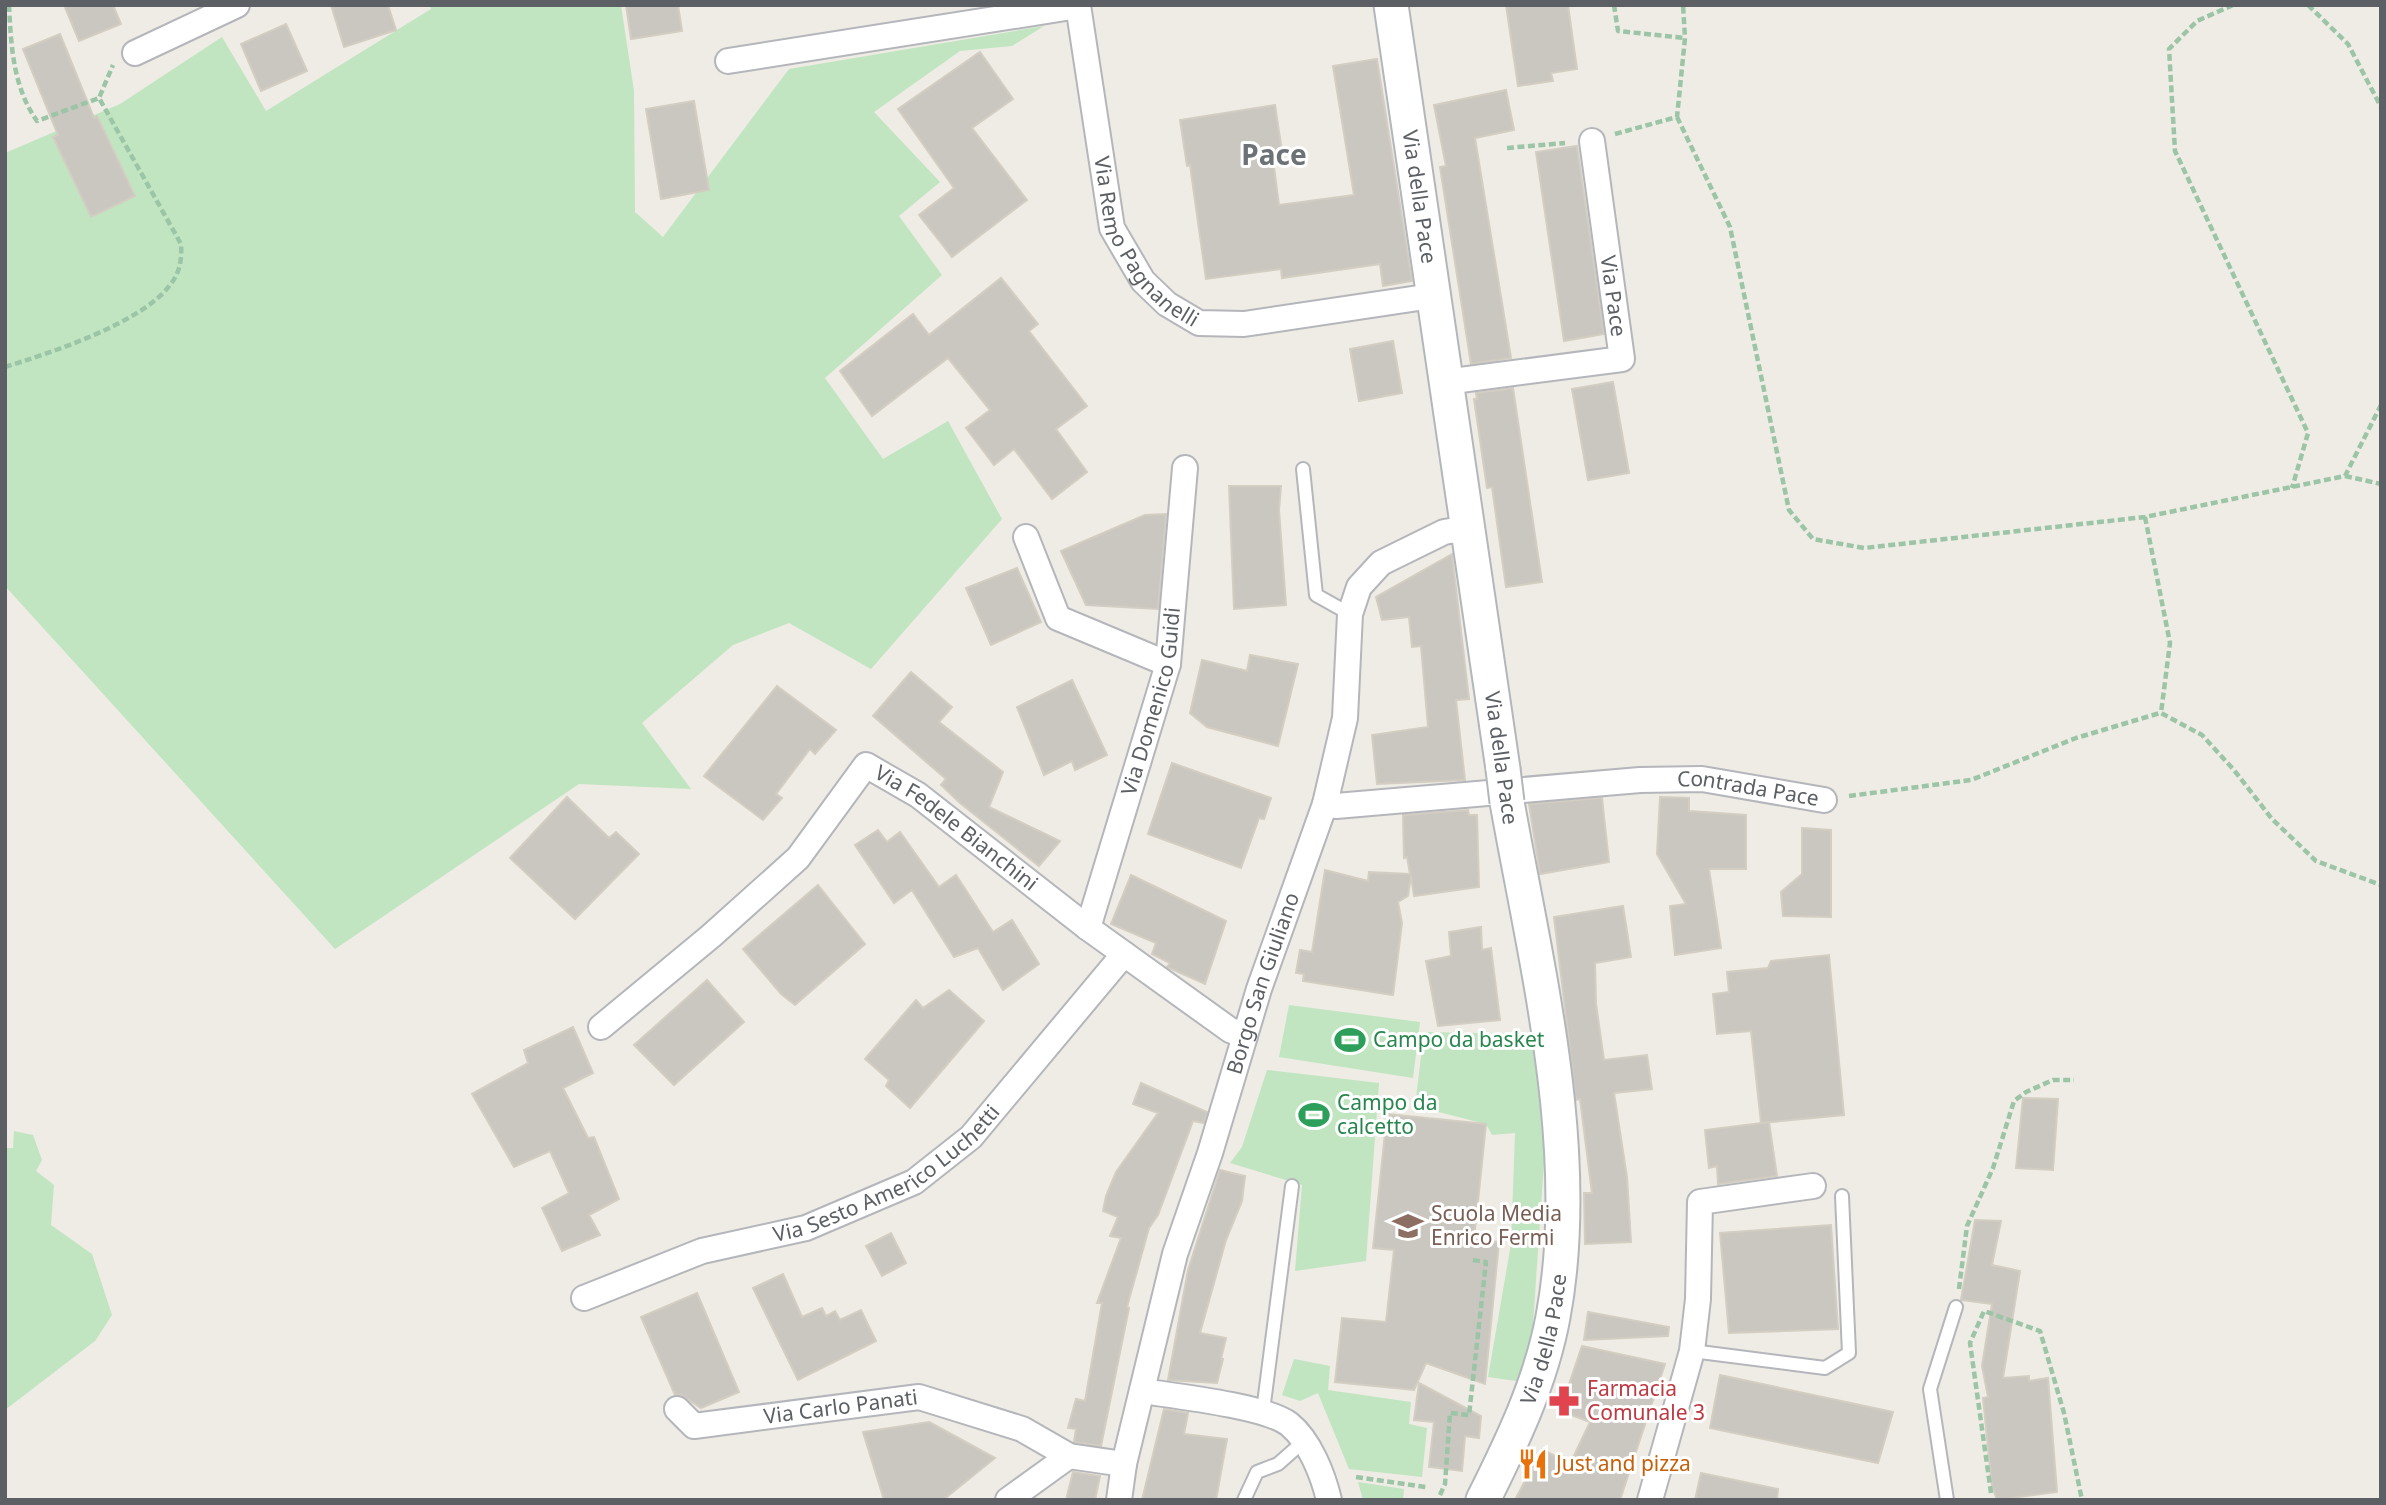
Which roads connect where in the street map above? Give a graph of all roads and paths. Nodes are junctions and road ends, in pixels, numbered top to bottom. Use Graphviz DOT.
graph roads {
  1 [pos="9,5"];
  2 [pos="237,5"];
  3 [pos="1078,5"];
  4 [pos="1391,5"];
  5 [pos="1615,5"];
  6 [pos="1683,5"];
  7 [pos="2233,5"];
  8 [pos="2308,5"];
  9 [pos="1685,38"];
  10 [pos="135,53"];
  11 [pos="728,61"];
  12 [pos="99,98"];
  13 [pos="2381,107"];
  14 [pos="1677,117"];
  15 [pos="1592,141"];
  16 [pos="1507,148"];
  17 [pos="1432,296"];
  18 [pos="5,367"];
  19 [pos="1445,382"];
  20 [pos="2381,405"];
  21 [pos="1185,468"];
  22 [pos="1303,469"];
  23 [pos="2345,476"];
  24 [pos="2381,484"];
  25 [pos="2292,489"];
  26 [pos="2145,517"];
  27 [pos="1468,528"];
  28 [pos="1026,537"];
  29 [pos="1350,614"];
  30 [pos="1168,664"];
  31 [pos="2161,713"];
  32 [pos="1824,800"];
  33 [pos="1325,804"];
  34 [pos="2381,885"];
  35 [pos="1088,928"];
  36 [pos="1124,954"];
  37 [pos="601,1027"];
  38 [pos="1245,1036"];
  39 [pos="2074,1080"];
  40 [pos="1292,1185"];
  41 [pos="1812,1186"];
  42 [pos="1842,1196"];
  43 [pos="1472,1261"];
  44 [pos="584,1298"];
  45 [pos="1956,1307"];
  46 [pos="1970,1343"];
  47 [pos="1692,1352"];
  48 [pos="1142,1391"];
  49 [pos="677,1409"];
  50 [pos="1263,1411"];
  51 [pos="1304,1441"];
  52 [pos="1069,1456"];
  53 [pos="1124,1464"];
  54 [pos="1356,1477"];
  55 [pos="1426,1487"];
  56 [pos="1991,1493"];
  57 [pos="1440,1495"];
  58 [pos="1009,1500"];
  59 [pos="1119,1500"];
  60 [pos="1244,1500"];
  61 [pos="1329,1500"];
  62 [pos="1483,1500"];
  63 [pos="1650,1500"];
  64 [pos="1947,1500"];
  65 [pos="2082,1500"];
  1 -- 12 [label="path"];
  2 -- 10 [label="street"];
  3 -- 11 [label="street"];
  3 -- 17 [label="street, Via Remo Pagnanelli"];
  4 -- 17 [label="main road, Via della Pace"];
  5 -- 9 [label="path"];
  6 -- 9 [label="path"];
  7 -- 25 [label="path"];
  8 -- 13 [label="path"];
  9 -- 14 [label="path"];
  10 -- 12 [label="path"];
  12 -- 18 [label="path"];
  14 -- 15 [label="path"];
  14 -- 26 [label="path"];
  15 -- 16 [label="path"];
  15 -- 19 [label="street, Via Pace"];
  17 -- 19 [label="main road, Via della Pace"];
  19 -- 27 [label="main road, Via della Pace"];
  20 -- 23 [label="path"];
  21 -- 30 [label="street, Via Domenico Guidi"];
  22 -- 29 [label="lane"];
  23 -- 24 [label="path"];
  23 -- 25 [label="path"];
  25 -- 26 [label="path"];
  26 -- 31 [label="path"];
  27 -- 29 [label="street, Borgo San Giuliano"];
  27 -- 62 [label="main road, Via della Pace, bridge"];
  28 -- 30 [label="street"];
  29 -- 33 [label="street, Borgo San Giuliano"];
  30 -- 35 [label="street, Via Domenico Guidi"];
  31 -- 32 [label="path, Contrada Pace"];
  31 -- 34 [label="path"];
  32 -- 33 [label="street, Contrada Pace"];
  33 -- 38 [label="street, Borgo San Giuliano"];
  35 -- 36 [label="street, Via Fedele Bianchini"];
  35 -- 37 [label="street, Via Fedele Bianchini"];
  36 -- 38 [label="street, Via Fedele Bianchini"];
  36 -- 44 [label="street, Via Sesto Americo Luchetti"];
  38 -- 48 [label="street, Borgo San Giuliano"];
  39 -- 45 [label="path"];
  40 -- 50 [label="lane"];
  41 -- 47 [label="street"];
  42 -- 47 [label="lane"];
  43 -- 57 [label="path"];
  45 -- 46 [label="path"];
  45 -- 64 [label="lane"];
  46 -- 56 [label="path"];
  46 -- 65 [label="path"];
  47 -- 63 [label="street"];
  48 -- 50 [label="street"];
  48 -- 53 [label="street, Borgo San Giuliano"];
  49 -- 52 [label="street, Via Carlo Panati"];
  50 -- 51 [label="street"];
  51 -- 60 [label="lane"];
  51 -- 61 [label="street"];
  52 -- 53 [label="street, Via Carlo Panati"];
  52 -- 58 [label="street"];
  53 -- 59 [label="street, Borgo San Giuliano"];
  54 -- 55 [label="path"];
}
